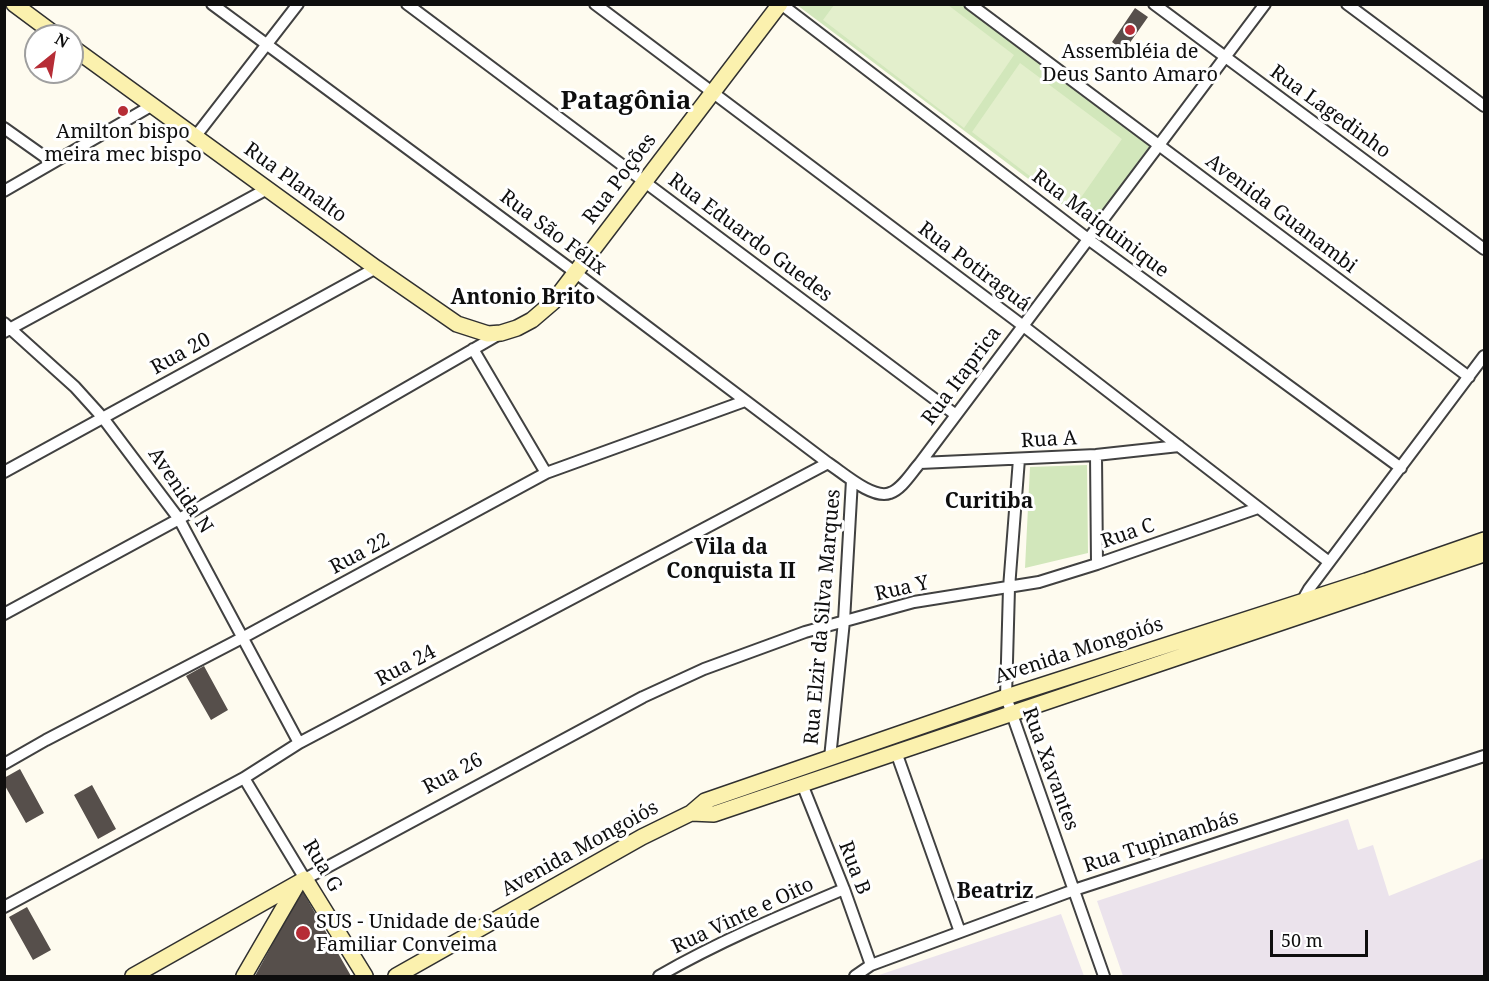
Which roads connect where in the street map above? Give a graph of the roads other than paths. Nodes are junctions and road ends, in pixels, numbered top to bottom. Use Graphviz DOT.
graph roads {
  1 [pos="14,4"];
  2 [pos="212,4"];
  3 [pos="298,4"];
  4 [pos="407,4"];
  5 [pos="595,4"];
  6 [pos="780,4"];
  7 [pos="970,4"];
  8 [pos="1154,4"];
  9 [pos="1265,4"];
  10 [pos="1347,4"];
  11 [pos="41,24"];
  12 [pos="267,45"];
  13 [pos="84,56"];
  14 [pos="1225,58"];
  15 [pos="713,93"];
  16 [pos="151,106"];
  17 [pos="1485,106"];
  18 [pos="4,128"];
  19 [pos="195,137"];
  20 [pos="1159,146"];
  21 [pos="52,162"];
  22 [pos="644,180"];
  23 [pos="267,189"];
  24 [pos="4,191"];
  25 [pos="1088,239"];
  26 [pos="1485,249"];
  27 [pos="376,268"];
  28 [pos="576,273"];
  29 [pos="1022,325"];
  30 [pos="7,328"];
  31 [pos="501,333"];
  32 [pos="473,349"];
  33 [pos="1485,356"];
  34 [pos="1469,377"];
  35 [pos="745,401"];
  36 [pos="956,415"];
  37 [pos="103,418"];
  38 [pos="1179,446"];
  39 [pos="1096,455"];
  40 [pos="1019,459"];
  41 [pos="828,463"];
  42 [pos="920,463"];
  43 [pos="1401,468"];
  44 [pos="4,472"];
  45 [pos="546,473"];
  46 [pos="852,480"];
  47 [pos="871,492"];
  48 [pos="1258,508"];
  49 [pos="178,519"];
  50 [pos="1485,540"];
  51 [pos="1485,554"];
  52 [pos="1329,562"];
  53 [pos="1097,564"];
  54 [pos="1009,588"];
  55 [pos="1307,608"];
  56 [pos="4,614"];
  57 [pos="844,621"];
  58 [pos="805,632"];
  59 [pos="242,638"];
  60 [pos="1006,697"];
  61 [pos="1010,712"];
  62 [pos="299,743"];
  63 [pos="896,752"];
  64 [pos="1485,756"];
  65 [pos="830,758"];
  66 [pos="4,764"];
  67 [pos="244,778"];
  68 [pos="802,784"];
  69 [pos="692,813"];
  70 [pos="302,881"];
  71 [pos="844,889"];
  72 [pos="1074,890"];
  73 [pos="4,907"];
  74 [pos="960,932"];
  75 [pos="871,965"];
  76 [pos="133,976"];
  77 [pos="244,976"];
  78 [pos="365,976"];
  79 [pos="396,976"];
  80 [pos="659,976"];
  81 [pos="855,976"];
  82 [pos="1104,976"];
  1 -- 11 [label="street"];
  2 -- 12 [label="street, Rua São Félix"];
  3 -- 12 [label="street"];
  4 -- 22 [label="street, Rua Eduardo Guedes"];
  5 -- 15 [label="street, Rua Potiraguá"];
  6 -- 15 [label="street, Rua Poções"];
  6 -- 25 [label="street, Rua Maiquinique"];
  7 -- 20 [label="street, Avenida Guanambi"];
  8 -- 14 [label="street, Rua Lagedinho"];
  9 -- 14 [label="street"];
  10 -- 17 [label="street"];
  12 -- 19 [label="street"];
  12 -- 28 [label="street, Rua São Félix"];
  13 -- 16 [label="street, Rua Planalto"];
  14 -- 20 [label="street"];
  14 -- 26 [label="street, Rua Lagedinho"];
  15 -- 22 [label="street, Rua Poções"];
  15 -- 29 [label="street, Rua Potiraguá"];
  16 -- 19 [label="street, Rua Planalto"];
  16 -- 21 [label="street"];
  18 -- 21 [label="street"];
  19 -- 23 [label="street, Rua Planalto"];
  20 -- 25 [label="street, Rua Itaprica"];
  20 -- 34 [label="street, Avenida Guanambi"];
  21 -- 24 [label="street"];
  22 -- 28 [label="street, Rua Poções"];
  22 -- 36 [label="street, Rua Eduardo Guedes"];
  23 -- 27 [label="street, Rua Planalto"];
  23 -- 30 [label="street"];
  25 -- 29 [label="street, Rua Itaprica"];
  25 -- 43 [label="street, Rua Maiquinique"];
  27 -- 31 [label="street, Rua Planalto"];
  27 -- 37 [label="street, Rua 20"];
  28 -- 31 [label="street, Rua Poções"];
  28 -- 35 [label="street, Rua São Félix"];
  29 -- 36 [label="street, Rua Itaprica"];
  29 -- 38 [label="street, Rua Potiraguá"];
  30 -- 37 [label="street, Avenida N"];
  31 -- 32 [label="street"];
  32 -- 45 [label="street"];
  32 -- 49 [label="street"];
  33 -- 34 [label="street"];
  34 -- 43 [label="street"];
  35 -- 41 [label="street, Rua São Félix"];
  35 -- 45 [label="street, Rua 22"];
  36 -- 42 [label="street, Rua Itaprica"];
  37 -- 44 [label="street, Rua 20"];
  37 -- 49 [label="street, Avenida N"];
  38 -- 39 [label="street, Rua A"];
  38 -- 48 [label="street, Rua Potiraguá"];
  39 -- 40 [label="street, Rua A"];
  39 -- 53 [label="street"];
  40 -- 42 [label="street, Rua A"];
  40 -- 54 [label="street, Rua Xavantes"];
  41 -- 46 [label="street, Rua São Félix"];
  41 -- 62 [label="street, Rua 24"];
  42 -- 47 [label="street, Rua Itaprica"];
  43 -- 52 [label="street"];
  45 -- 59 [label="street, Rua 22"];
  46 -- 47 [label="street, Rua São Félix"];
  46 -- 57 [label="street, Rua Elzir da Silva Marques"];
  48 -- 52 [label="street, Rua Potiraguá"];
  48 -- 53 [label="street, Rua C"];
  49 -- 56 [label="street"];
  49 -- 59 [label="street, Avenida N"];
  50 -- 55 [label="street, Avenida Mongoiós"];
  51 -- 55 [label="street, Avenida Mongoiós"];
  52 -- 55 [label="street"];
  53 -- 54 [label="street, Rua C"];
  54 -- 57 [label="street, Rua Y"];
  54 -- 60 [label="street, Rua Xavantes"];
  55 -- 60 [label="street, Avenida Mongoiós"];
  55 -- 61 [label="street, Avenida Mongoiós"];
  57 -- 58 [label="street, Rua Y"];
  57 -- 65 [label="street, Rua Elzir da Silva Marques"];
  58 -- 70 [label="street, Rua 26"];
  59 -- 62 [label="street, Avenida N"];
  59 -- 66 [label="street, Rua 22"];
  60 -- 61 [label="street, Rua Xavantes"];
  60 -- 65 [label="street, Avenida Mongoiós"];
  61 -- 63 [label="street, Avenida Mongoiós"];
  61 -- 72 [label="street, Rua Xavantes"];
  62 -- 67 [label="street, Rua 24"];
  63 -- 68 [label="street, Avenida Mongoiós"];
  63 -- 74 [label="street"];
  64 -- 72 [label="street, Rua Tupinambás"];
  65 -- 69 [label="street, Avenida Mongoiós"];
  67 -- 70 [label="street, Rua G"];
  67 -- 73 [label="street, Rua 24"];
  68 -- 69 [label="street, Avenida Mongoiós"];
  68 -- 71 [label="street, Rua B"];
  69 -- 79 [label="street, Avenida Mongoiós"];
  70 -- 76 [label="street, Rua 26"];
  70 -- 77 [label="street"];
  70 -- 78 [label="street, Rua G"];
  71 -- 75 [label="street, Rua B"];
  71 -- 80 [label="street, Rua Vinte e Oito"];
  72 -- 74 [label="street, Rua Tupinambás"];
  72 -- 82 [label="street, Rua Xavantes"];
  74 -- 75 [label="street, Rua Tupinambás"];
  75 -- 81 [label="street, Rua Tupinambás"];
}
